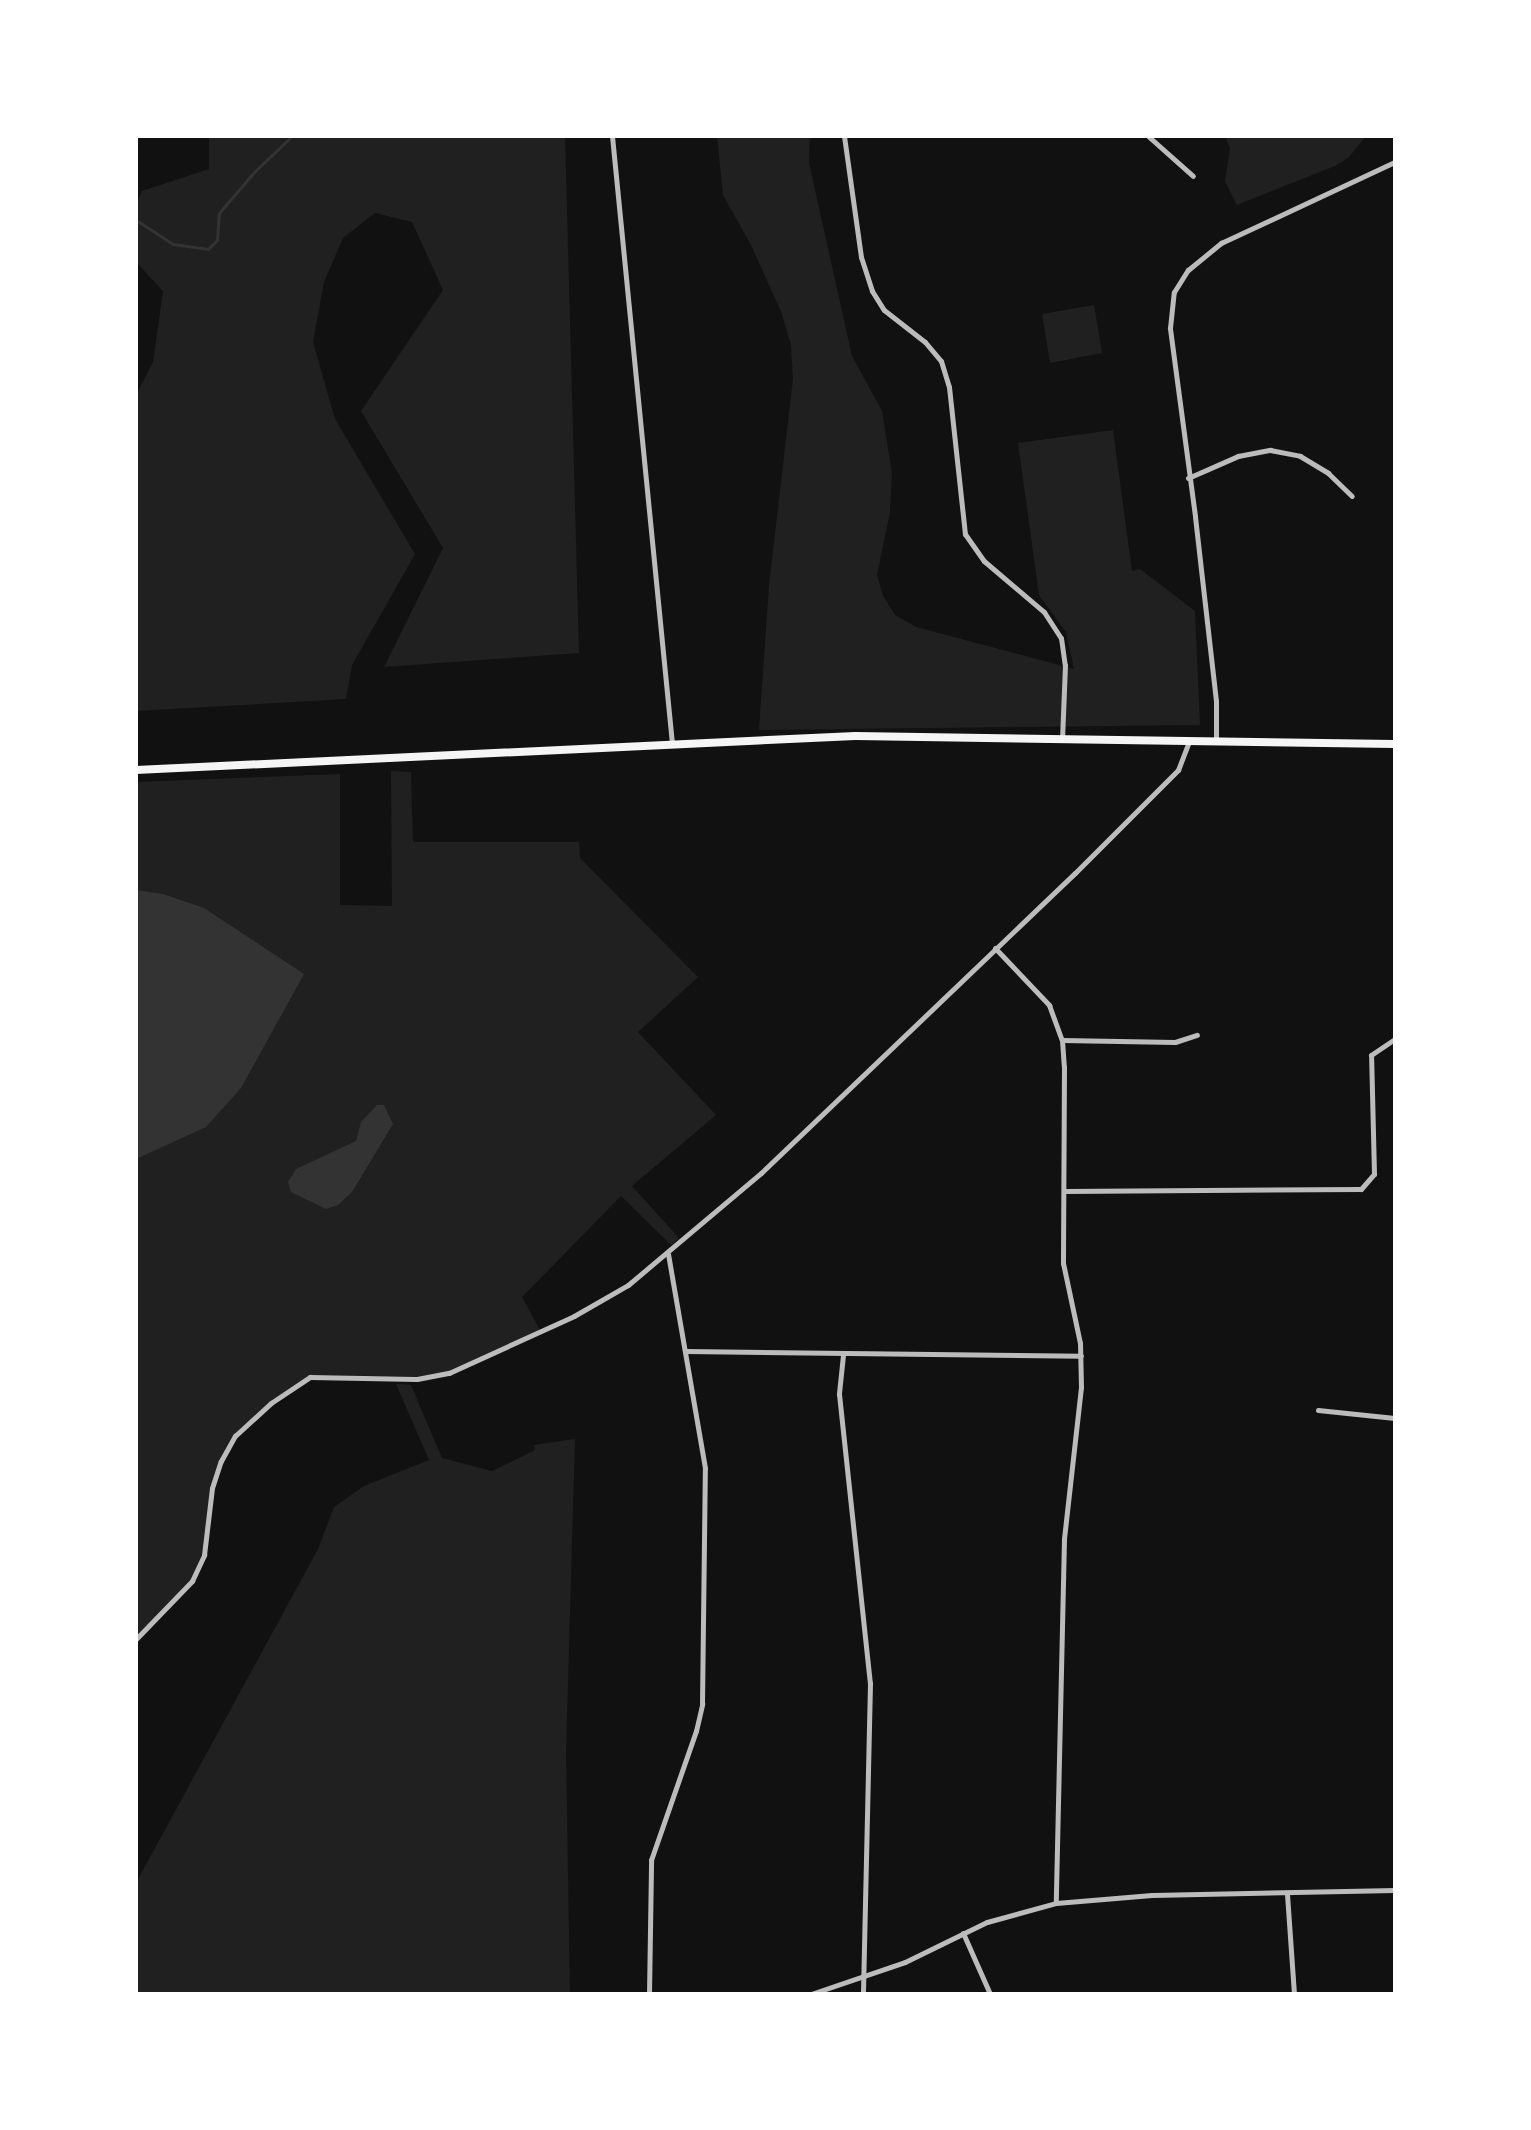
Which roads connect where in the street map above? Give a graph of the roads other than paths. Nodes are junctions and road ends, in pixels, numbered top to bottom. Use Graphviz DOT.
graph roads {
  1 [pos="612,136"];
  2 [pos="844,136"];
  3 [pos="1148,136"];
  4 [pos="1395,162"];
  5 [pos="1193,176"];
  6 [pos="1188,478"];
  7 [pos="1352,496"];
  8 [pos="1062,740"];
  9 [pos="1189,740"];
  10 [pos="1216,741"];
  11 [pos="1395,744"];
  12 [pos="672,748"];
  13 [pos="136,770"];
  14 [pos="995,948"];
  15 [pos="1197,1035"];
  16 [pos="1395,1039"];
  17 [pos="1062,1040"];
  18 [pos="1064,1191"];
  19 [pos="668,1254"];
  20 [pos="686,1351"];
  21 [pos="843,1355"];
  22 [pos="1081,1356"];
  23 [pos="1318,1410"];
  24 [pos="1395,1418"];
  25 [pos="136,1639"];
  26 [pos="1395,1890"];
  27 [pos="1287,1894"];
  28 [pos="1056,1903"];
  29 [pos="963,1933"];
  30 [pos="862,1978"];
  31 [pos="649,1994"];
  32 [pos="811,1994"];
  33 [pos="863,1994"];
  34 [pos="990,1994"];
  35 [pos="1294,1994"];
  1 -- 12 [label="street"];
  2 -- 8 [label="street"];
  3 -- 5 [label="street"];
  4 -- 6 [label="street"];
  6 -- 7 [label="street"];
  6 -- 10 [label="street"];
  8 -- 9 [label="main road"];
  8 -- 12 [label="main road"];
  9 -- 10 [label="main road"];
  9 -- 14 [label="street"];
  10 -- 11 [label="main road"];
  12 -- 13 [label="main road"];
  14 -- 17 [label="street"];
  14 -- 19 [label="street"];
  15 -- 17 [label="street"];
  16 -- 18 [label="street"];
  17 -- 18 [label="street"];
  18 -- 22 [label="street"];
  19 -- 20 [label="street"];
  19 -- 25 [label="street"];
  20 -- 21 [label="street"];
  20 -- 31 [label="street"];
  21 -- 22 [label="street"];
  21 -- 30 [label="street"];
  22 -- 28 [label="street"];
  23 -- 24 [label="street"];
  26 -- 27 [label="street"];
  27 -- 28 [label="street"];
  27 -- 35 [label="street"];
  28 -- 29 [label="street"];
  29 -- 30 [label="street"];
  29 -- 34 [label="street"];
  30 -- 32 [label="street"];
  30 -- 33 [label="street"];
}
